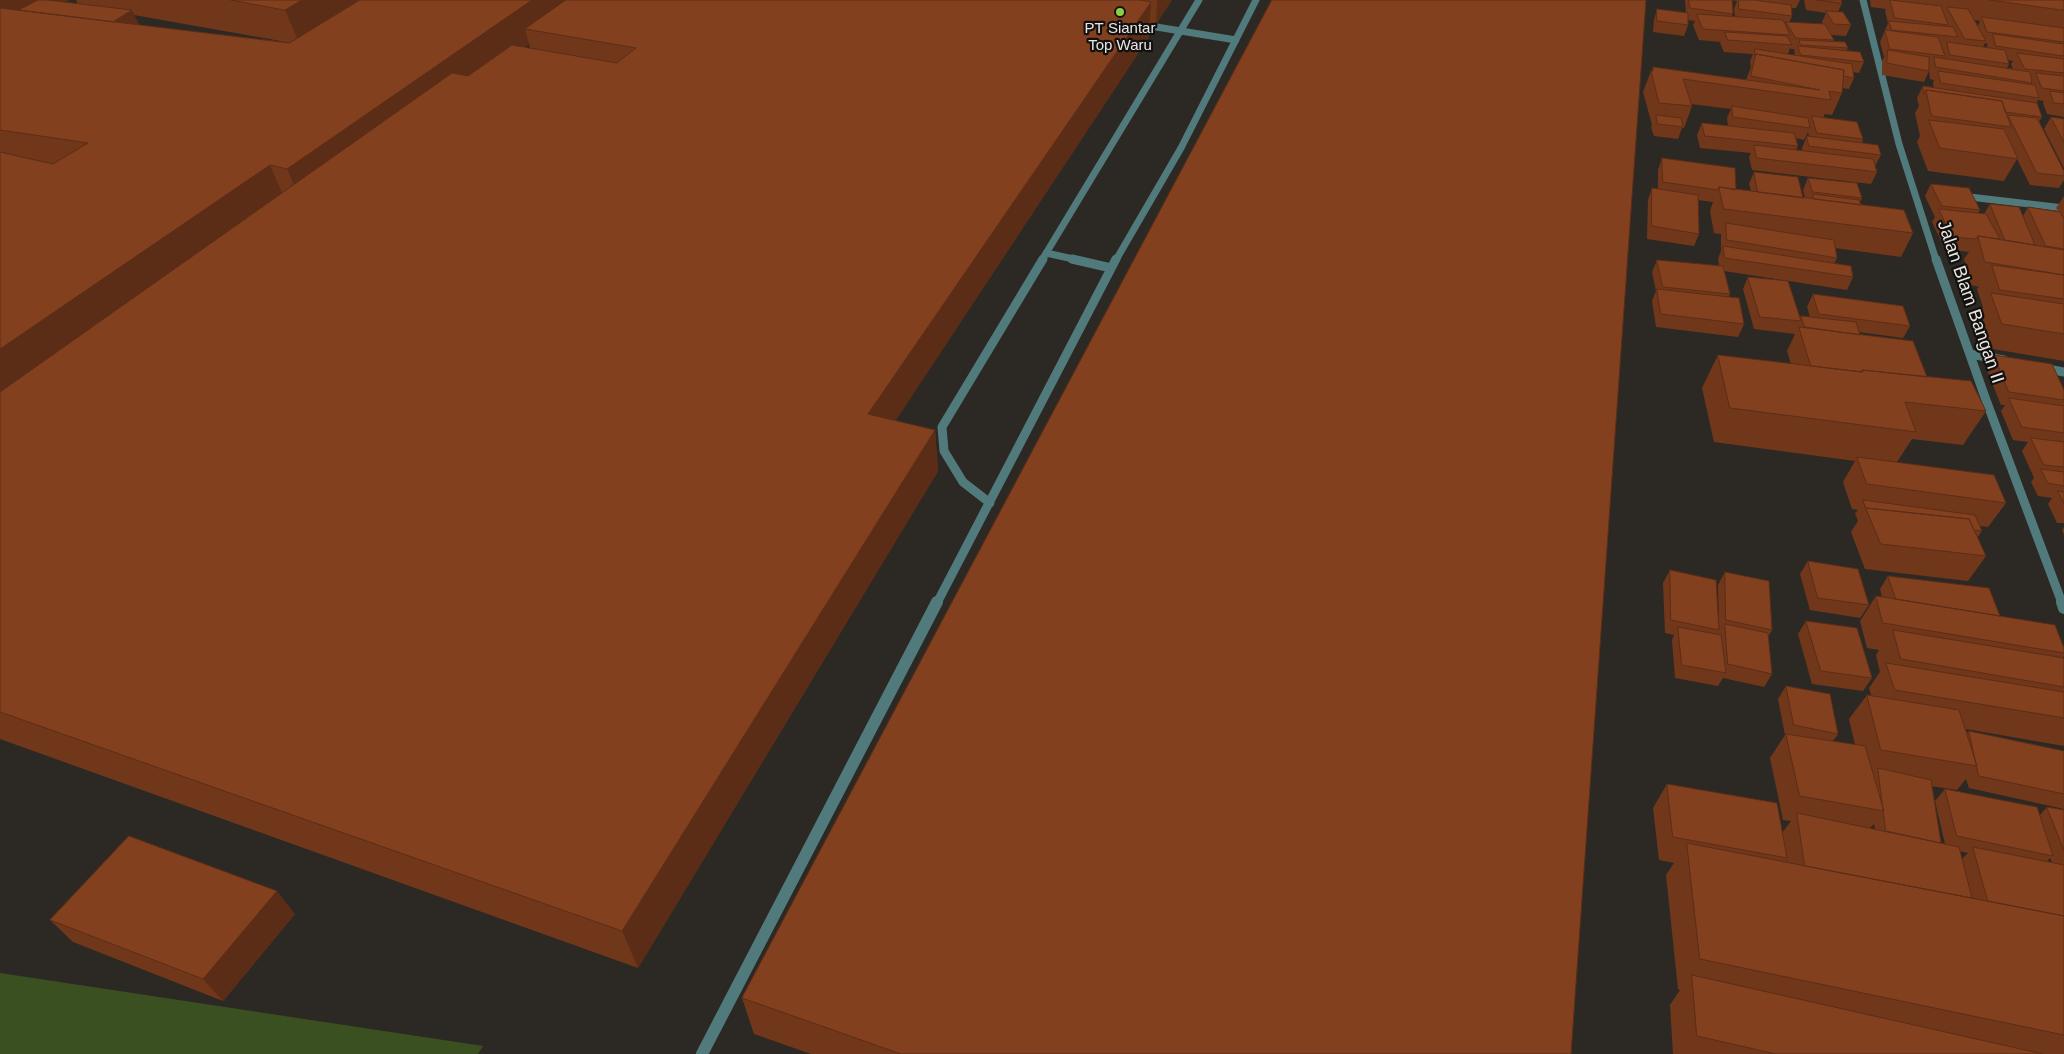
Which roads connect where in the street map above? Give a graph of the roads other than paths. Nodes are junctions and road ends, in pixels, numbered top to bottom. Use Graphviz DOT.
graph roads {
  1 [pos="1199,0"];
  2 [pos="1256,0"];
  3 [pos="1863,0"];
  4 [pos="1132,23"];
  5 [pos="1181,31"];
  6 [pos="1236,40"];
  7 [pos="1914,191"];
  8 [pos="1923,192"];
  9 [pos="1951,195"];
  10 [pos="2064,208"];
  11 [pos="1046,253"];
  12 [pos="1111,268"];
  13 [pos="1970,354"];
  14 [pos="2017,363"];
  15 [pos="2036,366"];
  16 [pos="2064,372"];
  17 [pos="990,503"];
  18 [pos="2064,608"];
  19 [pos="702,1054"];
  1 -- 5 [label="street"];
  2 -- 6 [label="street"];
  3 -- 7 [label="street, Jalan Blam Bangan II"];
  4 -- 5 [label="street"];
  5 -- 6 [label="street"];
  5 -- 11 [label="street"];
  6 -- 12 [label="street"];
  7 -- 8 [label="street"];
  7 -- 13 [label="street, Jalan Blam Bangan II"];
  9 -- 10 [label="street"];
  11 -- 12 [label="street"];
  11 -- 17 [label="street"];
  12 -- 17 [label="street"];
  13 -- 14 [label="street"];
  13 -- 18 [label="street, Jalan Blam Bangan II"];
  15 -- 16 [label="street"];
  17 -- 19 [label="street"];
}
